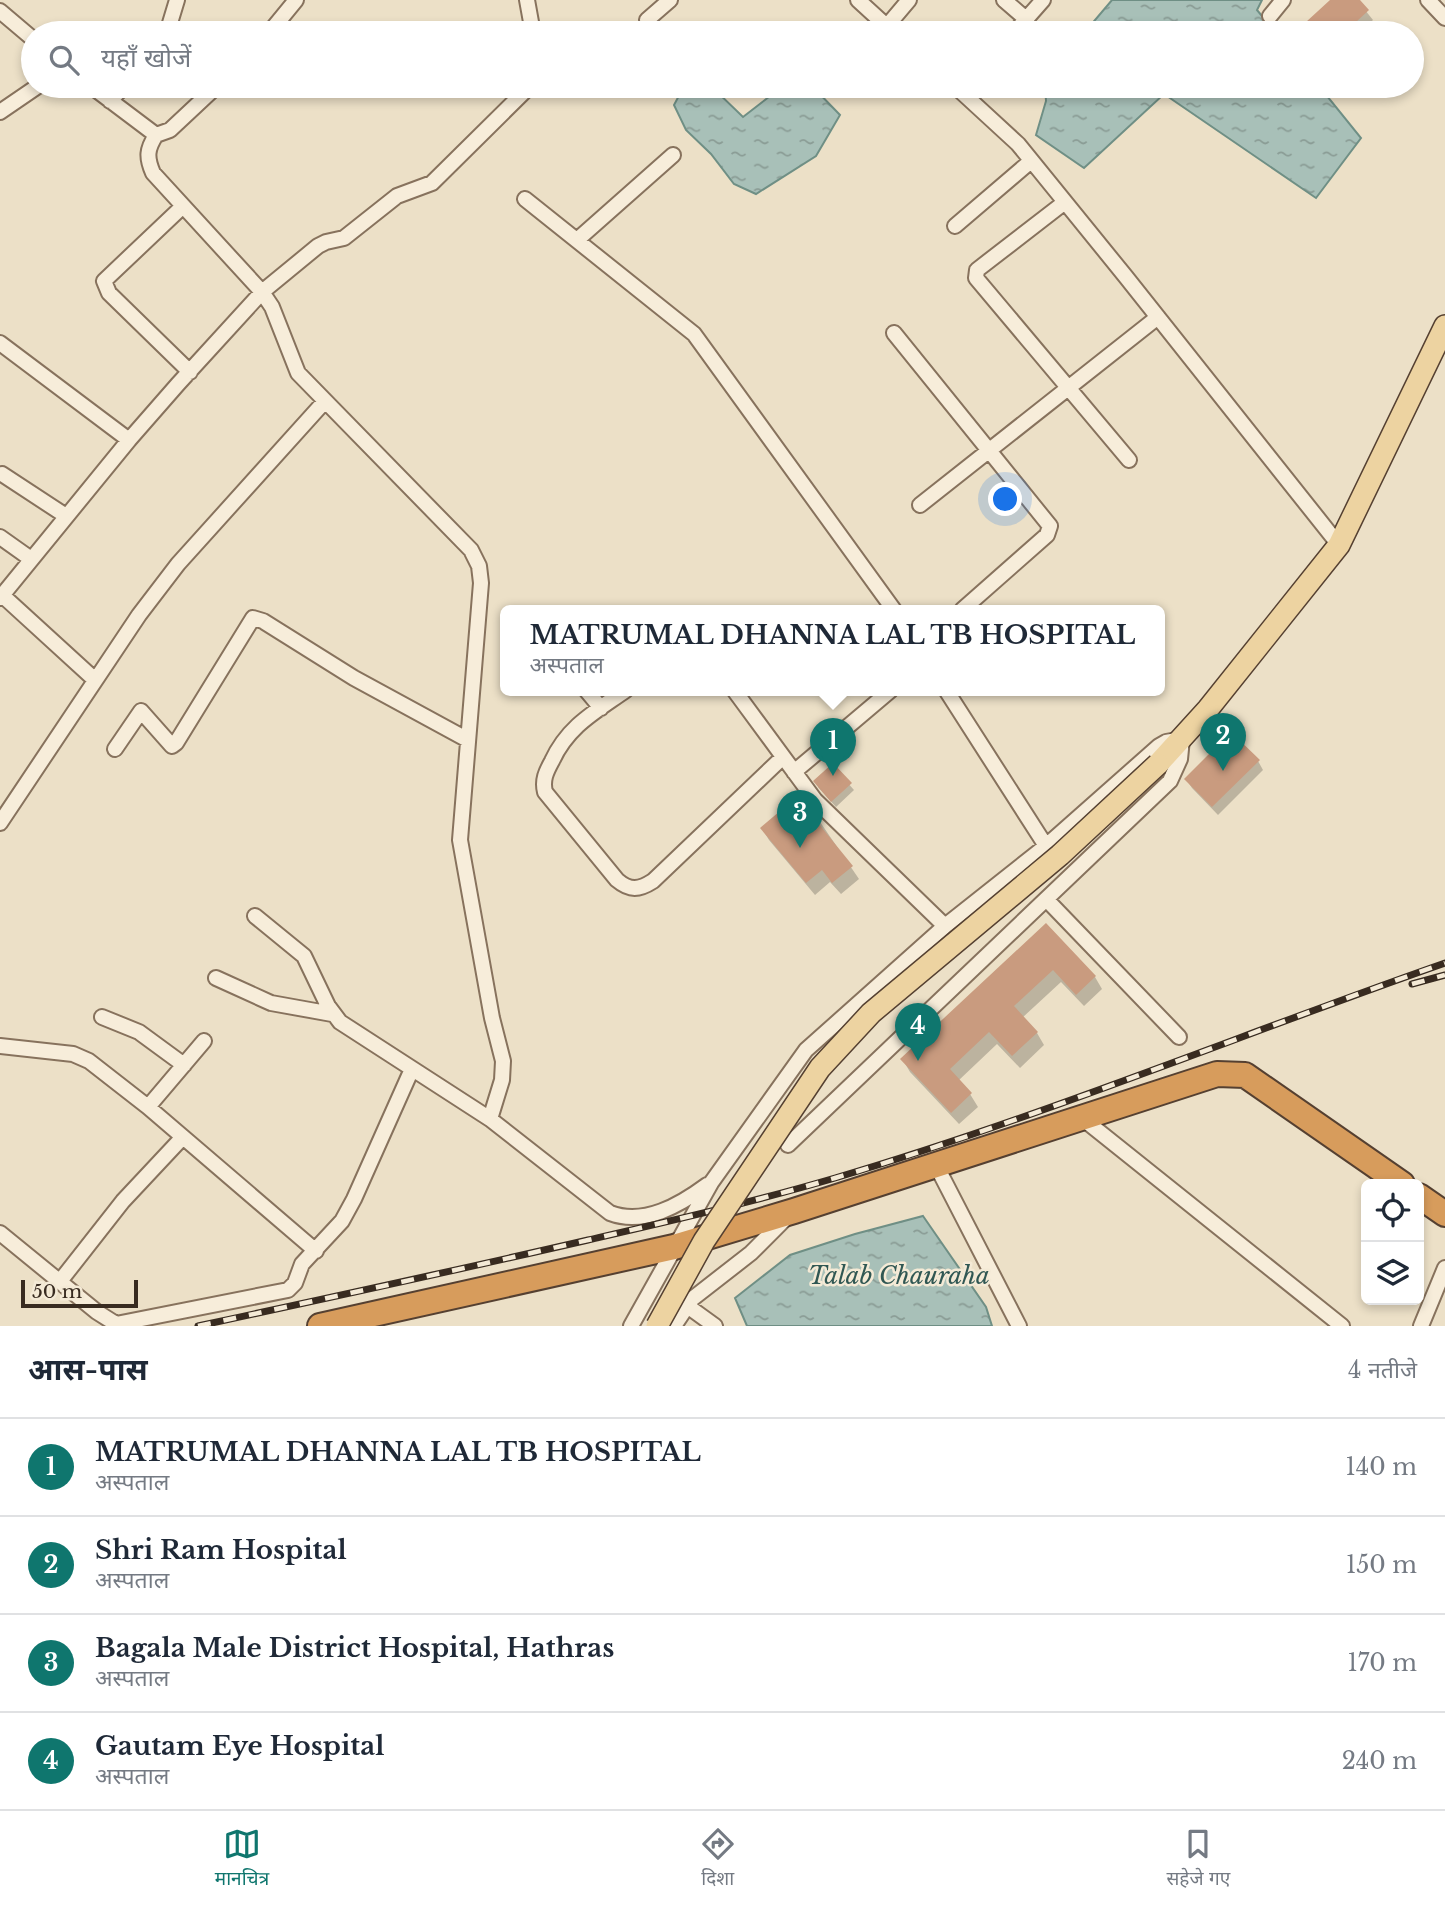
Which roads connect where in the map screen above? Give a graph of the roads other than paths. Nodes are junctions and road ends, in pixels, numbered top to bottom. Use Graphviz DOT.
graph roads {
  1 [pos="177,0"];
  2 [pos="296,0"];
  3 [pos="527,0"];
  4 [pos="670,0"];
  5 [pos="858,0"];
  6 [pos="909,0"];
  7 [pos="1004,0"];
  8 [pos="1043,0"];
  9 [pos="1283,0"];
  10 [pos="1428,0"];
  11 [pos="0,11"];
  12 [pos="1269,16"];
  13 [pos="1445,18"];
  14 [pos="1026,19"];
  15 [pos="647,20"];
  16 [pos="171,21"];
  17 [pos="279,21"];
  18 [pos="531,21"];
  19 [pos="881,21"];
  20 [pos="896,21"];
  21 [pos="21,29"];
  22 [pos="21,98"];
  23 [pos="106,98"];
  24 [pos="113,98"];
  25 [pos="204,98"];
  26 [pos="518,98"];
  27 [pos="972,98"];
  28 [pos="110,101"];
  29 [pos="0,112"];
  30 [pos="156,135"];
  31 [pos="673,155"];
  32 [pos="1031,161"];
  33 [pos="525,199"];
  34 [pos="1065,202"];
  35 [pos="182,207"];
  36 [pos="955,226"];
  37 [pos="577,240"];
  38 [pos="262,292"];
  39 [pos="1158,317"];
  40 [pos="1445,326"];
  41 [pos="894,333"];
  42 [pos="0,343"];
  43 [pos="190,372"];
  44 [pos="1069,387"];
  45 [pos="325,401"];
  46 [pos="129,440"];
  47 [pos="989,451"];
  48 [pos="1129,460"];
  49 [pos="2,474"];
  50 [pos="920,505"];
  51 [pos="66,516"];
  52 [pos="0,537"];
  53 [pos="1339,545"];
  54 [pos="32,559"];
  55 [pos="1,597"];
  56 [pos="890,605"];
  57 [pos="968,605"];
  58 [pos="94,679"];
  59 [pos="591,696"];
  60 [pos="618,696"];
  61 [pos="738,696"];
  62 [pos="884,696"];
  63 [pos="950,696"];
  64 [pos="601,708"];
  65 [pos="1182,739"];
  66 [pos="468,740"];
  67 [pos="114,749"];
  68 [pos="783,757"];
  69 [pos="794,772"];
  70 [pos="0,823"];
  71 [pos="1046,846"];
  72 [pos="1046,899"];
  73 [pos="255,916"];
  74 [pos="945,926"];
  75 [pos="216,978"];
  76 [pos="332,1014"];
  77 [pos="102,1017"];
  78 [pos="1179,1037"];
  79 [pos="204,1041"];
  80 [pos="0,1046"];
  81 [pos="184,1065"];
  82 [pos="412,1069"];
  83 [pos="148,1107"];
  84 [pos="1082,1118"];
  85 [pos="490,1119"];
  86 [pos="182,1138"];
  87 [pos="788,1145"];
  88 [pos="936,1165"];
  89 [pos="1395,1179"];
  90 [pos="711,1182"];
  91 [pos="1424,1199"];
  92 [pos="794,1211"];
  93 [pos="1445,1214"];
  94 [pos="0,1233"];
  95 [pos="674,1247"];
  96 [pos="316,1251"];
  97 [pos="1445,1268"];
  98 [pos="61,1280"];
  99 [pos="686,1305"];
  100 [pos="320,1326"];
  101 [pos="631,1326"];
  102 [pos="657,1326"];
  103 [pos="674,1326"];
  104 [pos="715,1326"];
  105 [pos="1019,1326"];
  106 [pos="1342,1326"];
  107 [pos="1421,1326"];
  1 -- 16 [label="street"];
  2 -- 17 [label="street"];
  3 -- 18 [label="street"];
  4 -- 15 [label="street"];
  5 -- 19 [label="street"];
  6 -- 20 [label="street"];
  7 -- 14 [label="street"];
  8 -- 14 [label="street"];
  9 -- 12 [label="street"];
  10 -- 13 [label="street"];
  11 -- 21 [label="street"];
  22 -- 29 [label="street"];
  23 -- 28 [label="street"];
  24 -- 28 [label="street"];
  25 -- 30 [label="street"];
  26 -- 38 [label="street"];
  27 -- 32 [label="street"];
  28 -- 30 [label="street"];
  30 -- 35 [label="street"];
  31 -- 37 [label="street"];
  32 -- 34 [label="street"];
  32 -- 36 [label="street"];
  33 -- 37 [label="street"];
  34 -- 39 [label="street"];
  34 -- 44 [label="street"];
  35 -- 38 [label="street"];
  35 -- 43 [label="street"];
  37 -- 56 [label="street"];
  38 -- 43 [label="street"];
  38 -- 45 [label="street"];
  39 -- 44 [label="street"];
  39 -- 53 [label="street"];
  40 -- 53 [label="main road"];
  41 -- 47 [label="street"];
  42 -- 46 [label="street"];
  43 -- 46 [label="street"];
  44 -- 47 [label="street"];
  44 -- 48 [label="street"];
  45 -- 58 [label="street"];
  45 -- 66 [label="street"];
  46 -- 51 [label="street"];
  47 -- 50 [label="street"];
  47 -- 57 [label="street"];
  49 -- 51 [label="street"];
  51 -- 54 [label="street"];
  52 -- 54 [label="street"];
  53 -- 65 [label="main road"];
  54 -- 55 [label="street"];
  55 -- 58 [label="street"];
  58 -- 70 [label="street"];
  59 -- 64 [label="street"];
  60 -- 64 [label="street"];
  61 -- 68 [label="street"];
  62 -- 69 [label="street"];
  63 -- 71 [label="street"];
  64 -- 68 [label="street"];
  65 -- 71 [label="street"];
  65 -- 72 [label="street"];
  65 -- 102 [label="main road, bridge"];
  66 -- 67 [label="street"];
  66 -- 85 [label="street"];
  68 -- 69 [label="street"];
  69 -- 74 [label="street"];
  71 -- 74 [label="street"];
  72 -- 78 [label="street"];
  72 -- 87 [label="street"];
  73 -- 76 [label="street"];
  74 -- 90 [label="street"];
  75 -- 76 [label="street"];
  76 -- 82 [label="street"];
  77 -- 81 [label="street"];
  79 -- 81 [label="street"];
  80 -- 83 [label="street"];
  81 -- 83 [label="street"];
  82 -- 85 [label="street"];
  82 -- 96 [label="street"];
  83 -- 86 [label="street"];
  84 -- 88 [label="highway"];
  84 -- 89 [label="highway"];
  84 -- 106 [label="street"];
  85 -- 90 [label="street"];
  86 -- 96 [label="street"];
  86 -- 98 [label="street"];
  88 -- 92 [label="highway"];
  88 -- 105 [label="street"];
  90 -- 95 [label="street"];
  91 -- 93 [label="highway"];
  92 -- 95 [label="highway"];
  92 -- 99 [label="street"];
  94 -- 98 [label="street"];
  95 -- 100 [label="highway"];
  95 -- 101 [label="street"];
  96 -- 98 [label="street"];
  97 -- 107 [label="street"];
  99 -- 103 [label="street"];
  99 -- 104 [label="street"];
}
